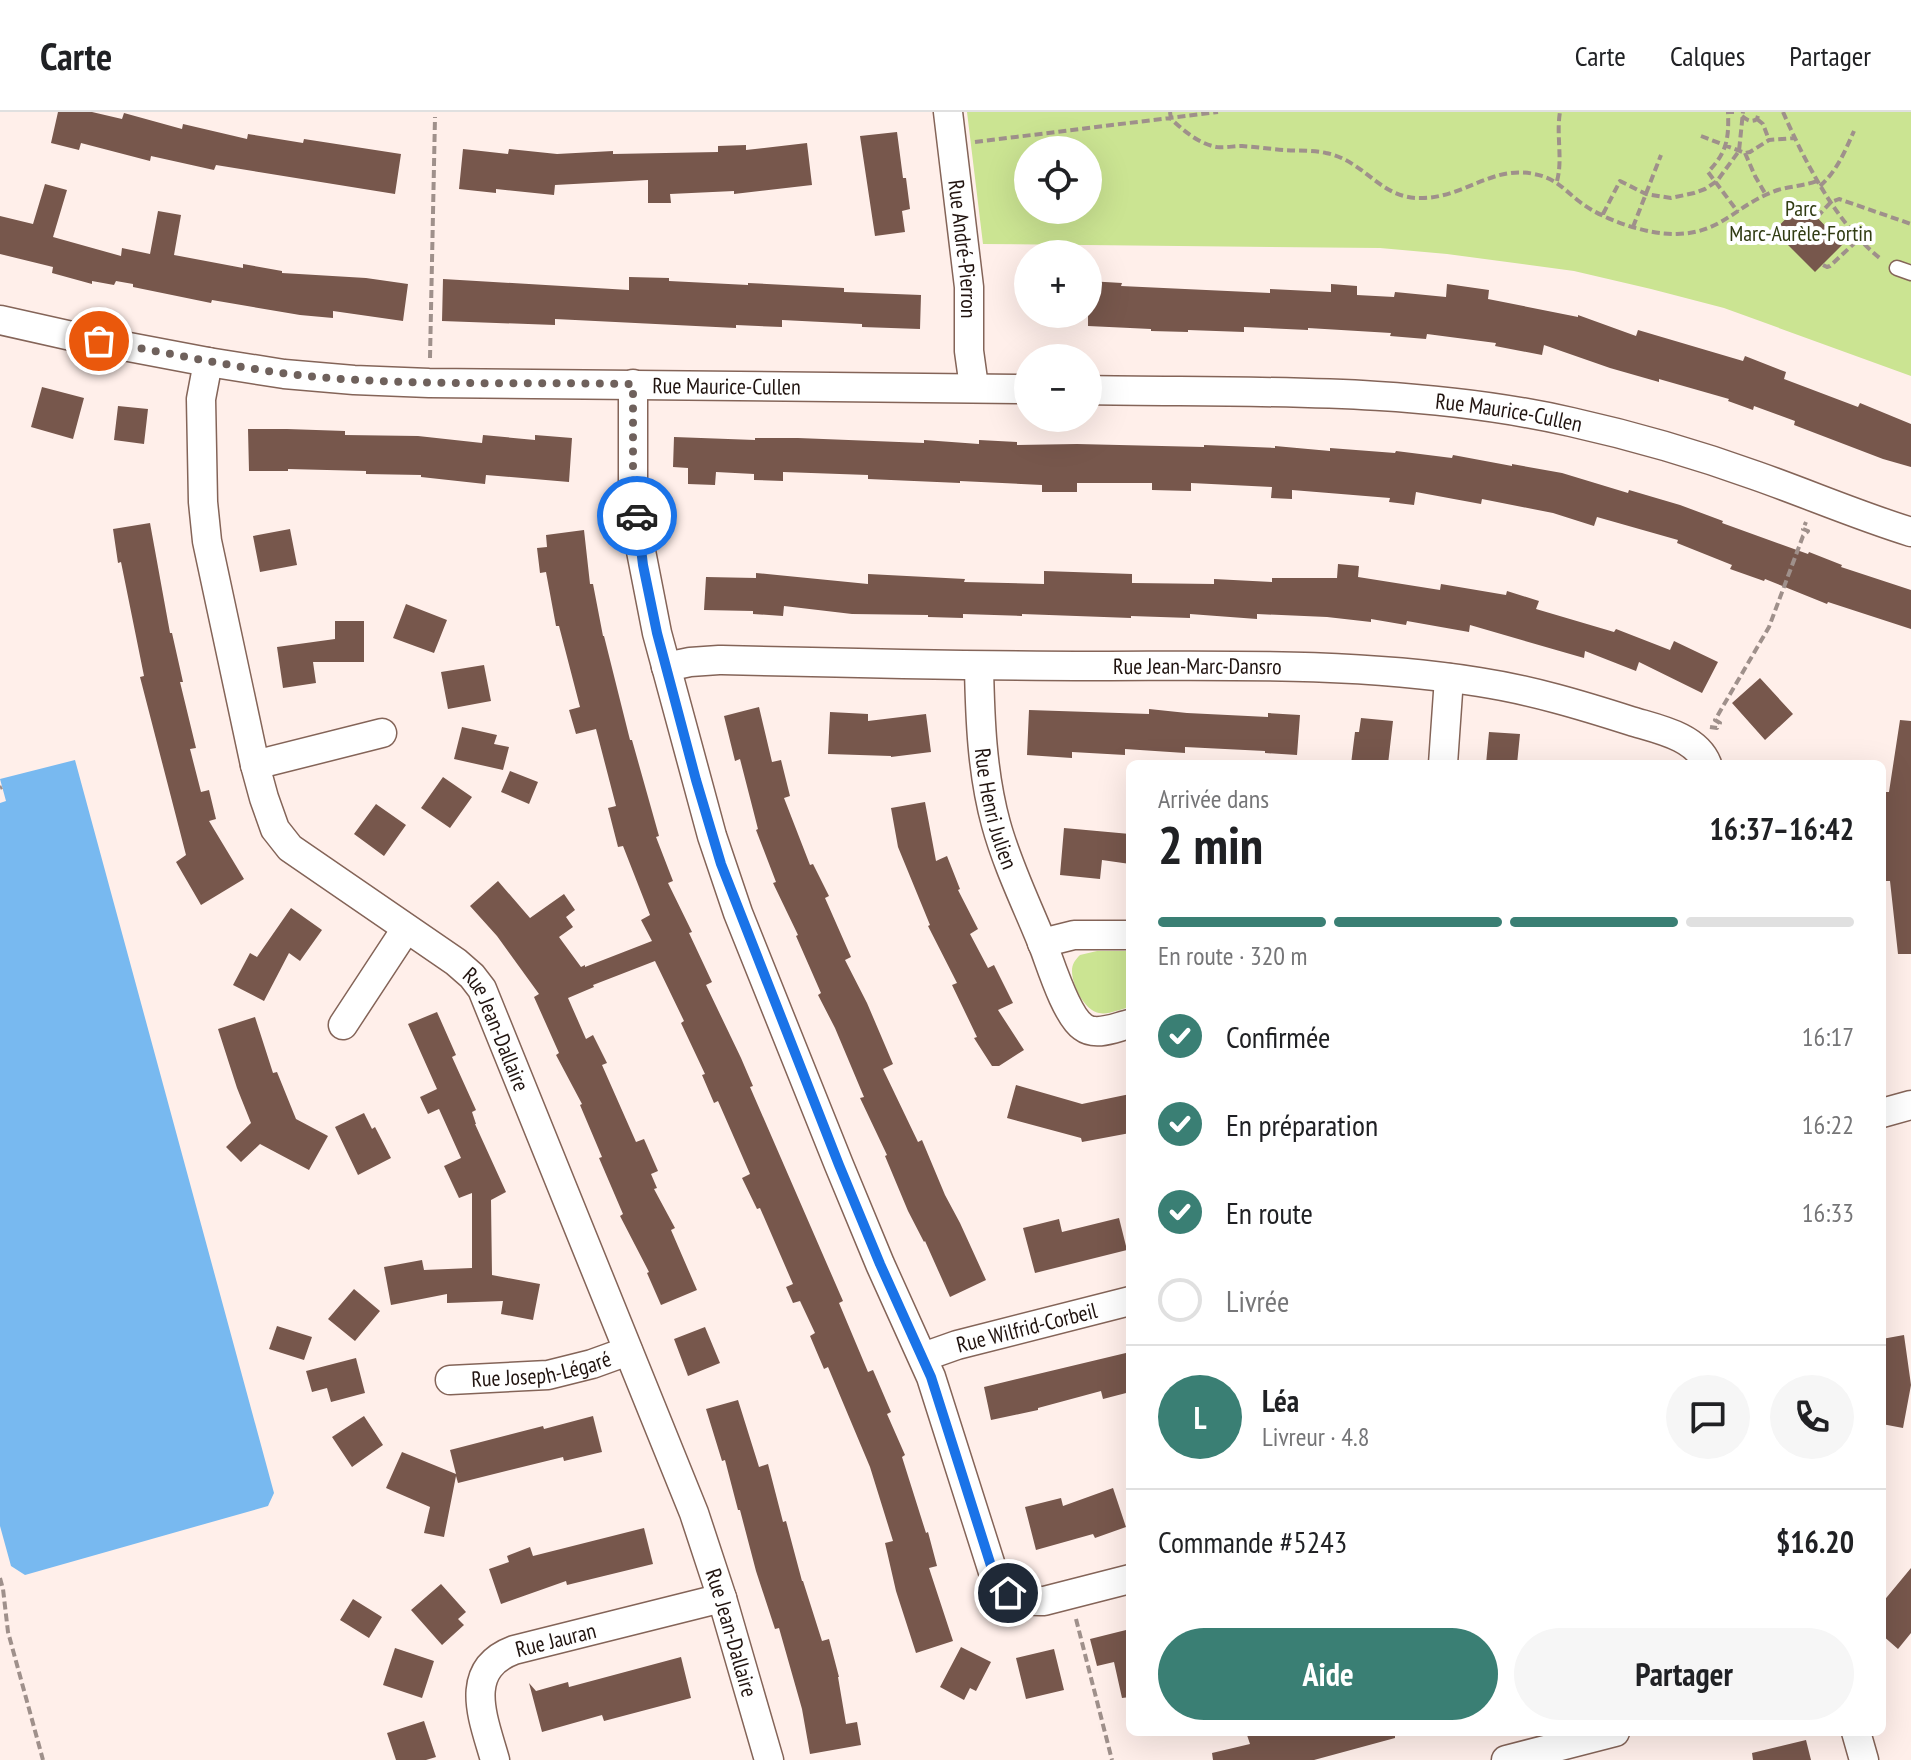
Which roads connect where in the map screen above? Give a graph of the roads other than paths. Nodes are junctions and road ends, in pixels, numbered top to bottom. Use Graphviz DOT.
graph roads {
  1 [pos="948,112"];
  2 [pos="0,320"];
  3 [pos="208,362"];
  4 [pos="633,384"];
  5 [pos="974,387"];
  6 [pos="1014,388"];
  7 [pos="1102,390"];
  8 [pos="1911,532"];
  9 [pos="979,666"];
  10 [pos="666,667"];
  11 [pos="1449,678"];
  12 [pos="382,733"];
  13 [pos="1443,760"];
  14 [pos="1705,760"];
  15 [pos="255,765"];
  16 [pos="406,929"];
  17 [pos="1126,935"];
  18 [pos="1042,943"];
  19 [pos="343,1025"];
  20 [pos="1126,1025"];
  21 [pos="1911,1105"];
  22 [pos="1886,1112"];
  23 [pos="1126,1302"];
  24 [pos="628,1351"];
  25 [pos="923,1357"];
  26 [pos="450,1380"];
  27 [pos="1126,1580"];
  28 [pos="722,1598"];
  29 [pos="1599,1736"];
  30 [pos="1857,1736"];
  31 [pos="495,1760"];
  32 [pos="769,1760"];
  33 [pos="1506,1760"];
  34 [pos="1864,1760"];
  1 -- 5 [label="street, Rue André-Pierron"];
  2 -- 3 [label="street, Rue Maurice-Cullen"];
  3 -- 4 [label="street, Rue Maurice-Cullen"];
  3 -- 15 [label="street, Rue Jean-Dallaire"];
  4 -- 5 [label="street, Rue Maurice-Cullen"];
  4 -- 10 [label="street"];
  5 -- 6 [label="street, Rue Maurice-Cullen"];
  7 -- 8 [label="street, Rue Maurice-Cullen"];
  9 -- 10 [label="street, Rue Jean-Marc-Dansro"];
  9 -- 11 [label="street, Rue Jean-Marc-Dansro"];
  9 -- 18 [label="street, Rue Henri Julien"];
  10 -- 25 [label="street"];
  11 -- 13 [label="street"];
  11 -- 14 [label="street, Rue Jean-Marc-Dansro"];
  12 -- 15 [label="street"];
  15 -- 16 [label="street, Rue Jean-Dallaire"];
  16 -- 19 [label="street"];
  16 -- 24 [label="street, Rue Jean-Dallaire"];
  17 -- 18 [label="street"];
  18 -- 20 [label="street, Rue Henri Julien"];
  21 -- 22 [label="street"];
  23 -- 25 [label="street, Rue Wilfrid-Corbeil"];
  24 -- 26 [label="street, Rue Joseph-Légaré"];
  24 -- 28 [label="street, Rue Jean-Dallaire"];
  25 -- 27 [label="street"];
  28 -- 31 [label="street, Rue Jauran"];
  28 -- 32 [label="street, Rue Jean-Dallaire"];
  29 -- 33 [label="street"];
  30 -- 34 [label="street"];
}
